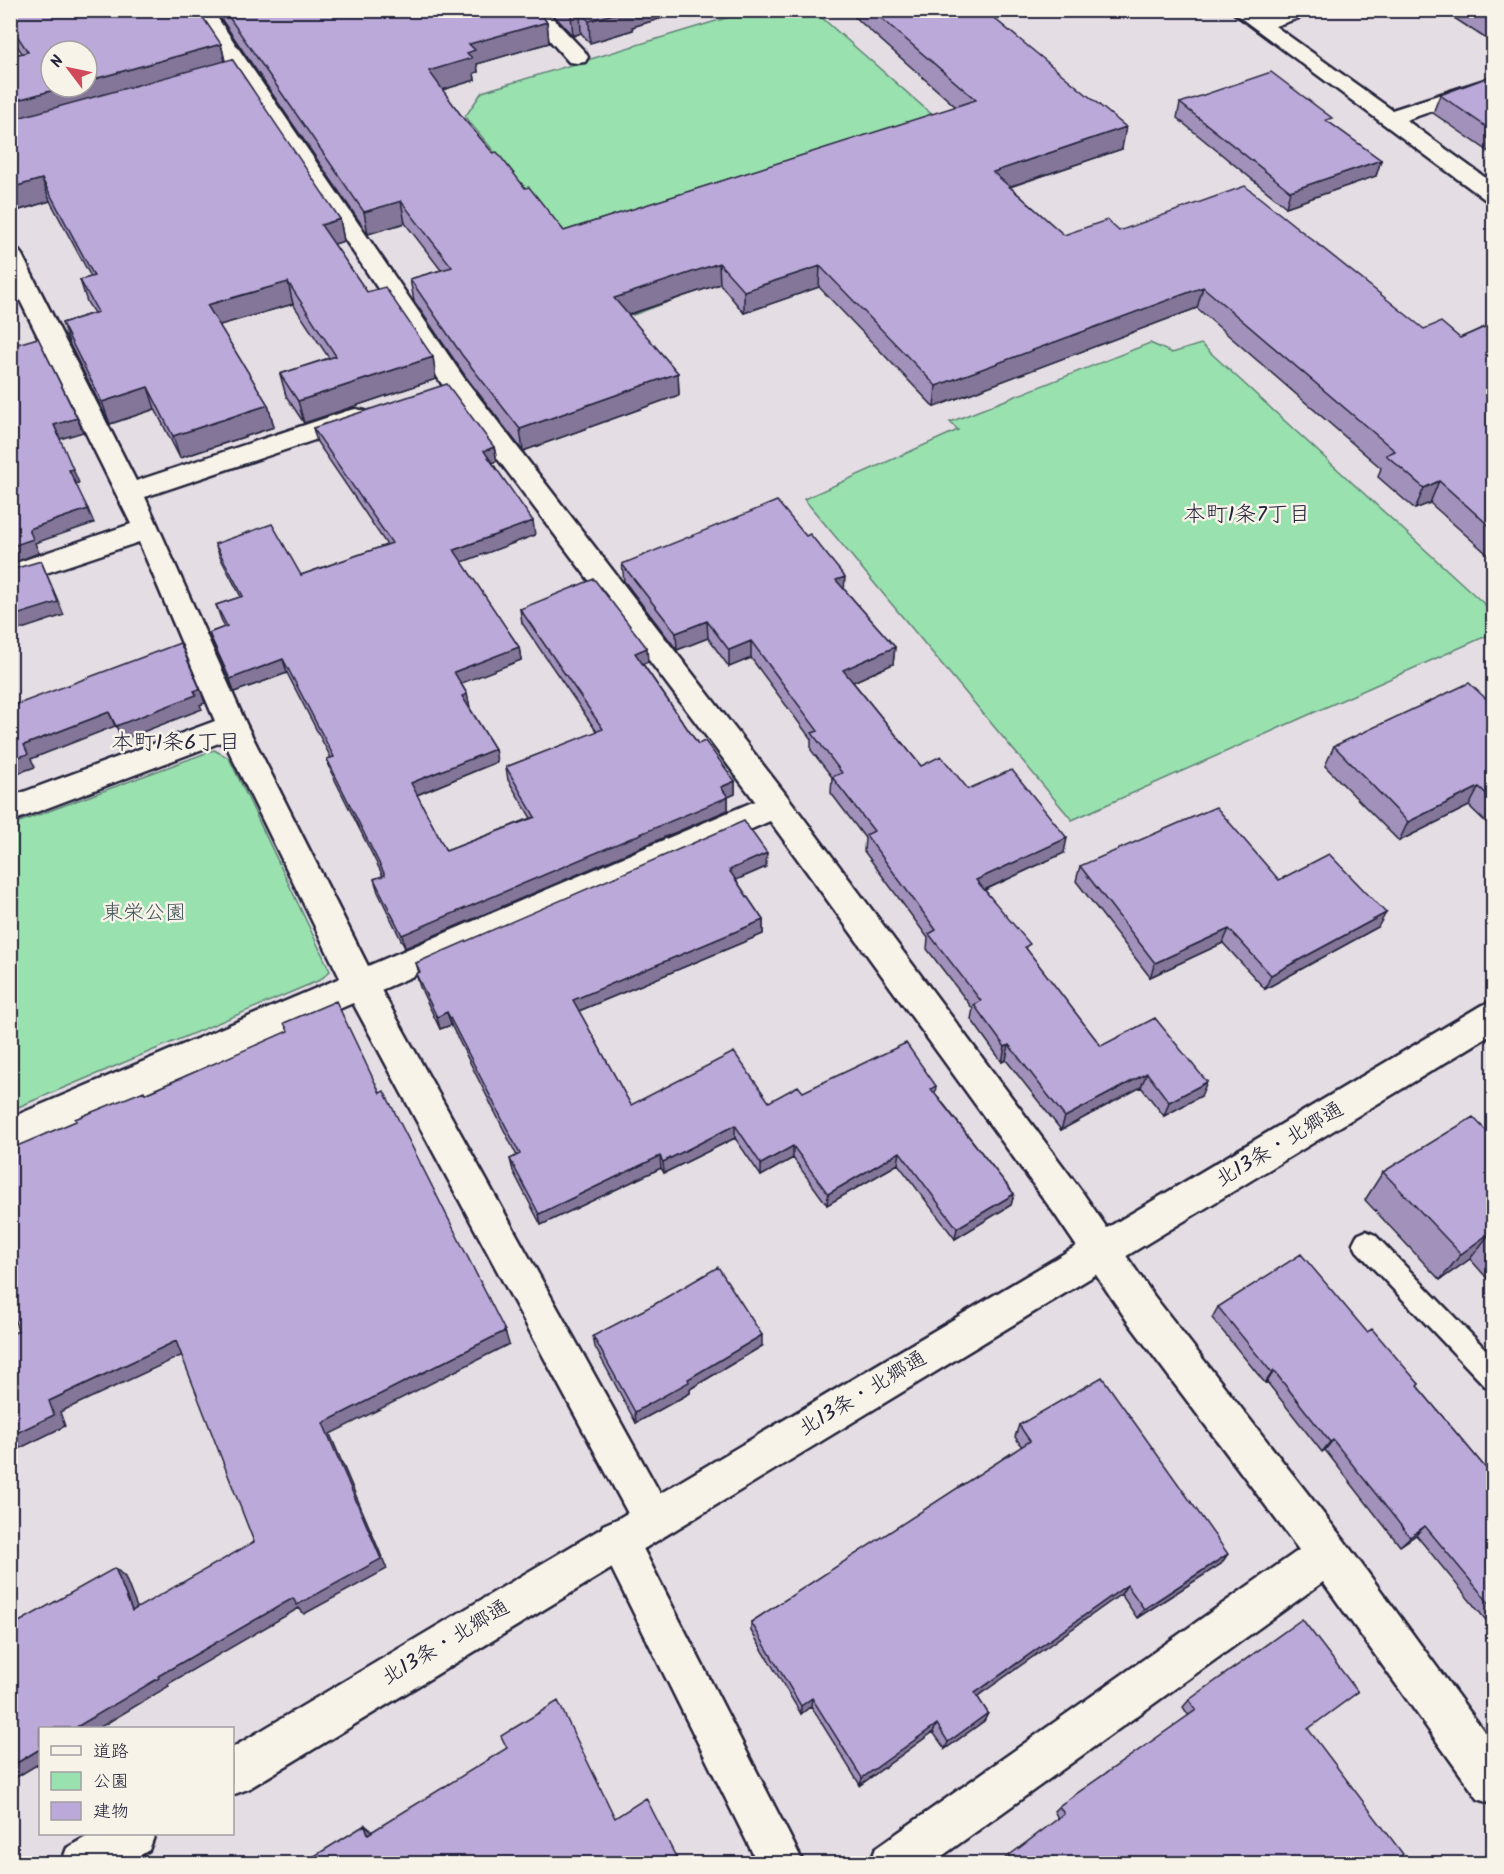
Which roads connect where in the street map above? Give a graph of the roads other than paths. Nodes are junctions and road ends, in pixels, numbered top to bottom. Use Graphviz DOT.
graph roads {
  1 [pos="201,10"];
  2 [pos="533,10"];
  3 [pos="1240,10"];
  4 [pos="1304,10"];
  5 [pos="1260,24"];
  6 [pos="577,57"];
  7 [pos="1494,83"];
  8 [pos="1388,119"];
  9 [pos="1494,195"];
  10 [pos="10,255"];
  11 [pos="18,289"];
  12 [pos="376,410"];
  13 [pos="129,493"];
  14 [pos="147,529"];
  15 [pos="10,574"];
  16 [pos="232,726"];
  17 [pos="776,805"];
  18 [pos="10,810"];
  19 [pos="360,984"];
  20 [pos="1494,1015"];
  21 [pos="10,1135"];
  22 [pos="1366,1243"];
  23 [pos="1103,1252"];
  24 [pos="1494,1377"];
  25 [pos="652,1518"];
  26 [pos="617,1539"];
  27 [pos="1328,1554"];
  28 [pos="234,1772"];
  29 [pos="1494,1783"];
  30 [pos="130,1835"];
  31 [pos="83,1863"];
  32 [pos="782,1863"];
  33 [pos="892,1863"];
  1 -- 17 [label="street"];
  2 -- 6 [label="street"];
  3 -- 5 [label="street"];
  4 -- 5 [label="street"];
  5 -- 8 [label="street"];
  7 -- 8 [label="street"];
  8 -- 9 [label="street"];
  10 -- 11 [label="street"];
  11 -- 13 [label="street"];
  12 -- 13 [label="street"];
  13 -- 14 [label="street"];
  14 -- 15 [label="street"];
  14 -- 16 [label="street"];
  16 -- 18 [label="street"];
  16 -- 19 [label="street"];
  17 -- 19 [label="street"];
  17 -- 23 [label="street"];
  19 -- 21 [label="street"];
  19 -- 25 [label="street"];
  20 -- 23 [label="street, 北13条・北郷通"];
  22 -- 24 [label="lane"];
  23 -- 25 [label="street, 北13条・北郷通"];
  23 -- 27 [label="street"];
  25 -- 26 [label="street, 北13条・北郷通"];
  26 -- 28 [label="street, 北13条・北郷通"];
  26 -- 32 [label="street"];
  27 -- 29 [label="street"];
  27 -- 33 [label="street"];
  30 -- 31 [label="street"];
}
